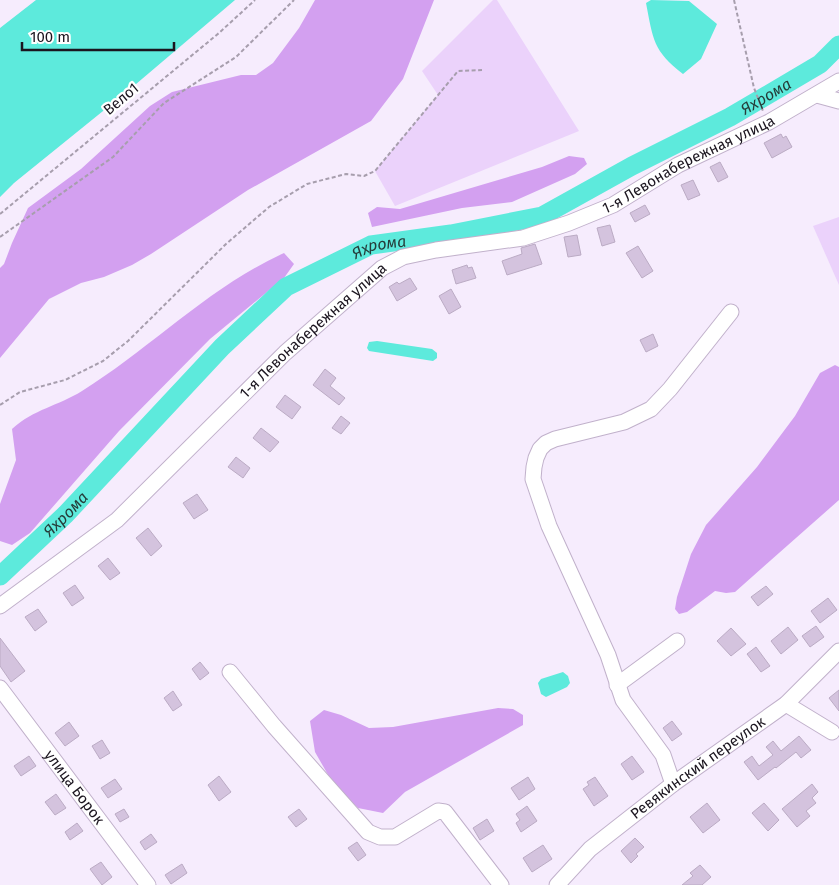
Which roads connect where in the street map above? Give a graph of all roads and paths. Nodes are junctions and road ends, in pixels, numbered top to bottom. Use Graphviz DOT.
graph roads {
  1 [pos="255,0"];
  2 [pos="294,0"];
  3 [pos="734,0"];
  4 [pos="482,70"];
  5 [pos="839,81"];
  6 [pos="818,95"];
  7 [pos="839,101"];
  8 [pos="764,111"];
  9 [pos="0,214"];
  10 [pos="0,237"];
  11 [pos="731,312"];
  12 [pos="0,405"];
  13 [pos="0,606"];
  14 [pos="677,640"];
  15 [pos="839,650"];
  16 [pos="230,672"];
  17 [pos="617,685"];
  18 [pos="0,688"];
  19 [pos="786,704"];
  20 [pos="832,732"];
  21 [pos="673,784"];
  22 [pos="148,885"];
  23 [pos="501,885"];
  24 [pos="557,885"];
  1 -- 9 [label="path, Вело1"];
  2 -- 10 [label="path"];
  3 -- 8 [label="path"];
  4 -- 12 [label="path"];
  5 -- 6 [label="street, 1-я Левонабережная улица"];
  6 -- 7 [label="street"];
  6 -- 13 [label="street, 1-я Левонабережная улица"];
  11 -- 17 [label="street"];
  14 -- 17 [label="street"];
  15 -- 19 [label="street, Ревякинский переулок"];
  16 -- 23 [label="street"];
  17 -- 21 [label="street"];
  18 -- 22 [label="street, улица Борок"];
  19 -- 20 [label="street"];
  19 -- 21 [label="street, Ревякинский переулок"];
  21 -- 24 [label="street, Ревякинский переулок"];
}
